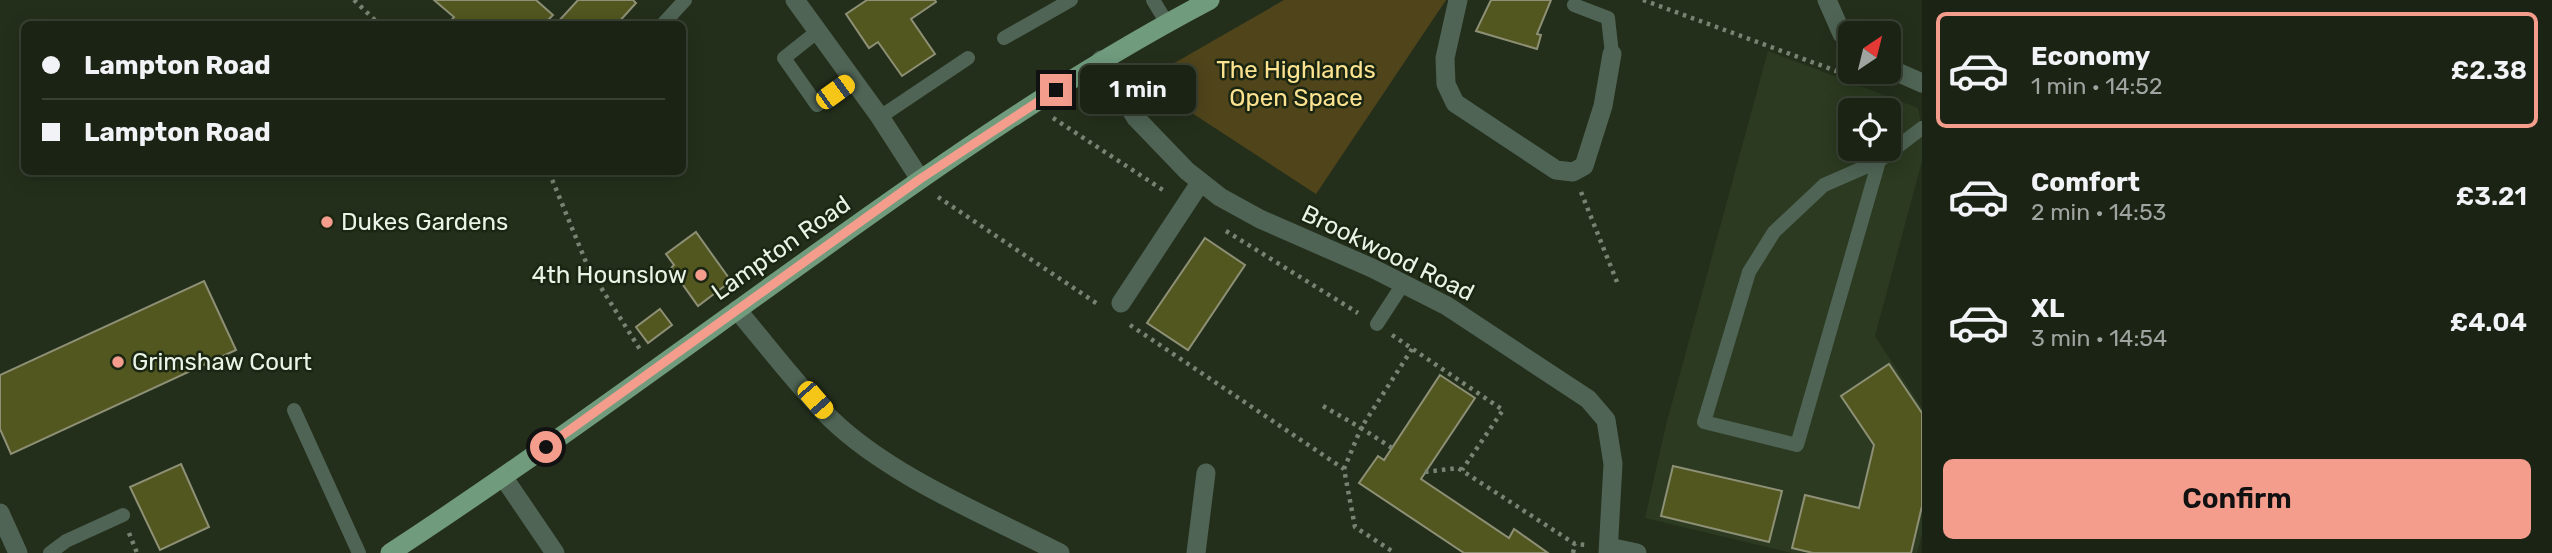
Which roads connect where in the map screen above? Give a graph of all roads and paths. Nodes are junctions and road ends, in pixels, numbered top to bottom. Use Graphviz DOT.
graph roads {
  1 [pos="354,0"];
  2 [pos="685,0"];
  3 [pos="795,0"];
  4 [pos="1071,0"];
  5 [pos="1153,0"];
  6 [pos="1210,0"];
  7 [pos="1458,0"];
  8 [pos="1643,0"];
  9 [pos="1827,0"];
  10 [pos="1574,5"];
  11 [pos="376,21"];
  12 [pos="666,21"];
  13 [pos="1167,23"];
  14 [pos="1838,25"];
  15 [pos="818,31"];
  16 [pos="1004,38"];
  17 [pos="1612,54"];
  18 [pos="968,58"];
  19 [pos="1101,60"];
  20 [pos="1838,72"];
  21 [pos="1901,74"];
  22 [pos="853,79"];
  23 [pos="1922,83"];
  24 [pos="1033,105"];
  25 [pos="880,117"];
  26 [pos="1922,128"];
  27 [pos="1901,144"];
  28 [pos="1879,161"];
  29 [pos="1573,172"];
  30 [pos="550,175"];
  31 [pos="920,179"];
  32 [pos="1200,183"];
  33 [pos="1186,205"];
  34 [pos="1221,227"];
  35 [pos="1616,282"];
  36 [pos="1403,284"];
  37 [pos="1121,303"];
  38 [pos="737,310"];
  39 [pos="1377,324"];
  40 [pos="1412,349"];
  41 [pos="652,369"];
  42 [pos="1323,406"];
  43 [pos="294,410"];
  44 [pos="1361,428"];
  45 [pos="1392,448"];
  46 [pos="1462,470"];
  47 [pos="1425,472"];
  48 [pos="1206,473"];
  49 [pos="504,478"];
  50 [pos="0,513"];
  51 [pos="123,515"];
  52 [pos="1575,544"];
  53 [pos="1609,550"];
  54 [pos="18,553"];
  55 [pos="50,553"];
  56 [pos="359,553"];
  57 [pos="390,553"];
  58 [pos="555,553"];
  59 [pos="1060,553"];
  60 [pos="1196,553"];
  61 [pos="1395,553"];
  62 [pos="1573,553"];
  63 [pos="1637,553"];
  1 -- 11 [label="path"];
  2 -- 12 [label="lane"];
  3 -- 15 [label="street"];
  4 -- 16 [label="lane"];
  5 -- 13 [label="lane"];
  6 -- 13 [label="main road, Lampton Road"];
  7 -- 29 [label="street"];
  8 -- 20 [label="path"];
  9 -- 14 [label="street"];
  10 -- 17 [label="lane"];
  13 -- 19 [label="main road, Lampton Road"];
  15 -- 22 [label="street"];
  15 -- 22 [label="lane"];
  17 -- 29 [label="street"];
  18 -- 25 [label="lane"];
  19 -- 24 [label="main road, Lampton Road"];
  19 -- 32 [label="street, Brookwood Road"];
  21 -- 23 [label="street"];
  22 -- 25 [label="street"];
  24 -- 31 [label="main road, Lampton Road"];
  24 -- 33 [label="path"];
  25 -- 31 [label="street"];
  26 -- 27 [label="lane"];
  28 -- 28 [label="lane"];
  29 -- 35 [label="path"];
  30 -- 41 [label="path"];
  31 -- 38 [label="main road, Lampton Road"];
  32 -- 33 [label="street"];
  32 -- 36 [label="street, Brookwood Road"];
  33 -- 37 [label="street"];
  34 -- 39 [label="path"];
  36 -- 39 [label="lane"];
  36 -- 53 [label="street, Brookwood Road"];
  38 -- 41 [label="main road, Lampton Road"];
  38 -- 59 [label="street"];
  39 -- 40 [label="path"];
  40 -- 44 [label="path"];
  40 -- 46 [label="path"];
  41 -- 49 [label="main road, Lampton Road"];
  42 -- 44 [label="path"];
  43 -- 56 [label="lane"];
  44 -- 45 [label="path"];
  44 -- 61 [label="path"];
  46 -- 47 [label="path"];
  46 -- 52 [label="path"];
  48 -- 60 [label="street"];
  49 -- 57 [label="main road, Lampton Road"];
  49 -- 58 [label="street"];
  50 -- 54 [label="street"];
  51 -- 55 [label="lane"];
  52 -- 53 [label="path"];
  52 -- 62 [label="path"];
  53 -- 63 [label="street"];
}
